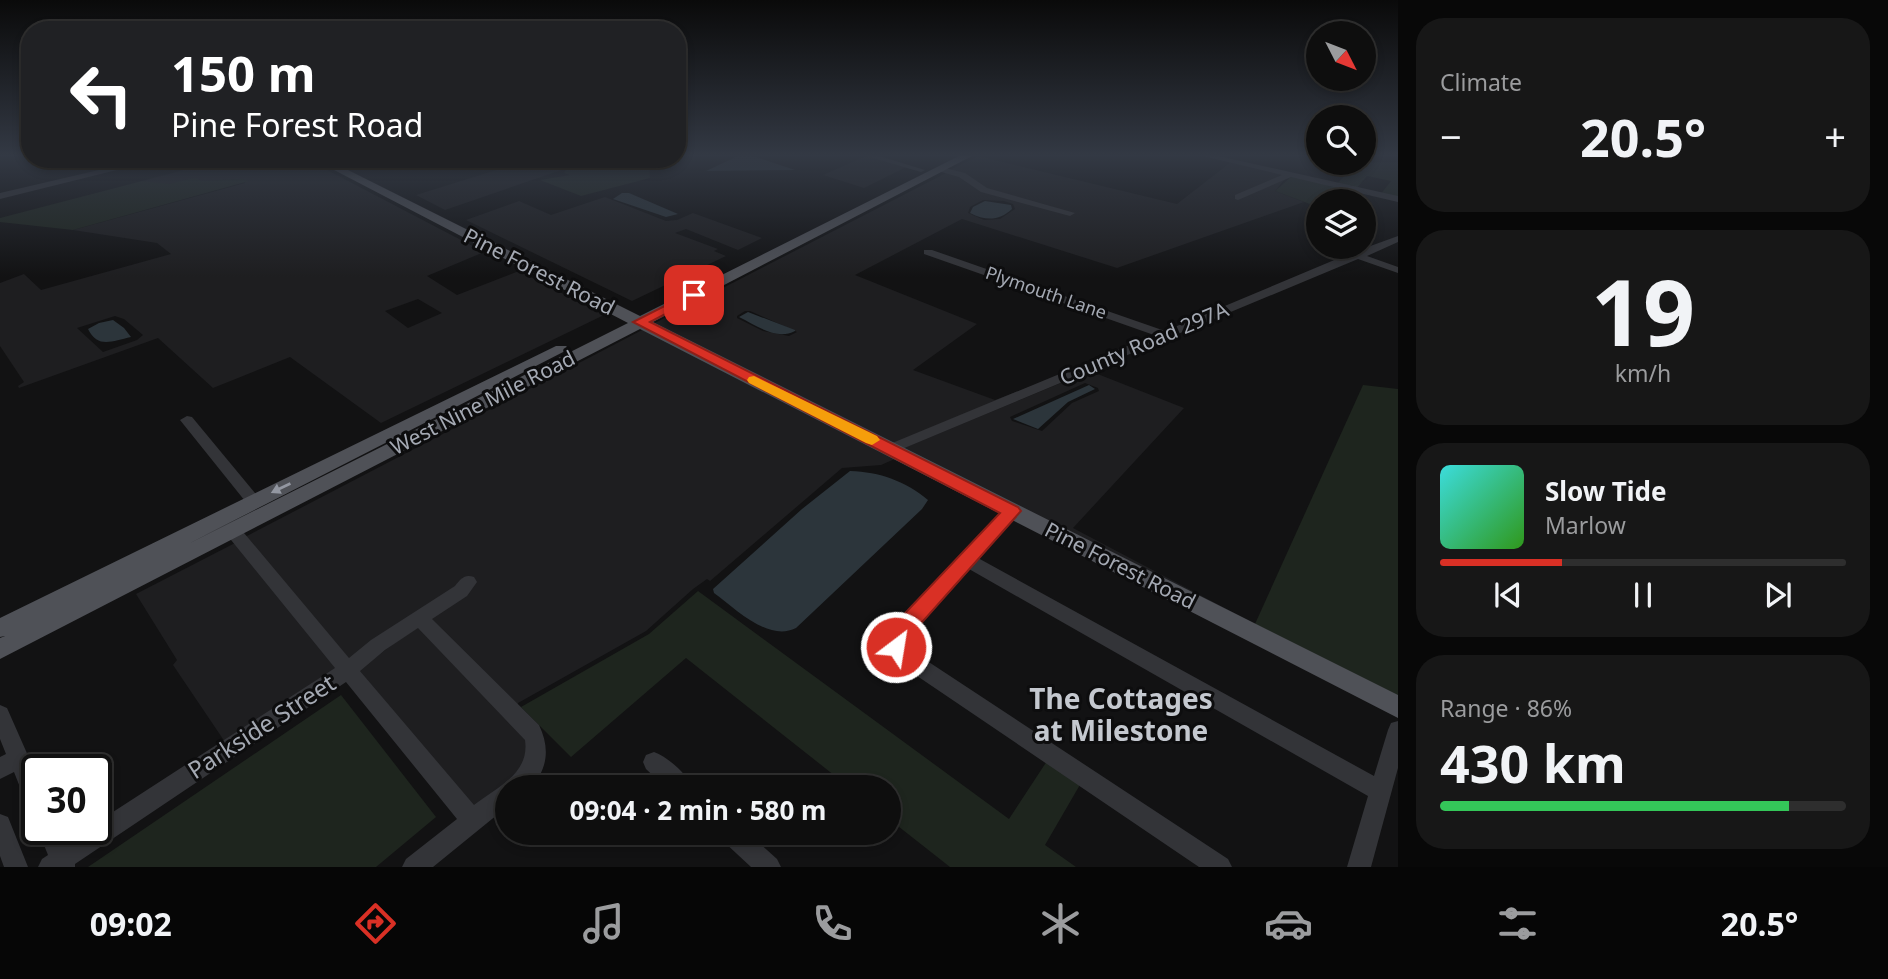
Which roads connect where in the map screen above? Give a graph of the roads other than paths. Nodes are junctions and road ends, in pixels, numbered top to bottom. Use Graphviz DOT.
graph roads {
  1 [pos="392,196"];
  2 [pos="868,196"];
  3 [pos="878,196"];
  4 [pos="888,196"];
  5 [pos="1008,196"];
  6 [pos="869,206"];
  7 [pos="1070,213"];
  8 [pos="1398,239"];
  9 [pos="1376,247"];
  10 [pos="928,252"];
  11 [pos="759,256"];
  12 [pos="1345,259"];
  13 [pos="1366,259"];
  14 [pos="1398,270"];
  15 [pos="634,319"];
  16 [pos="1164,335"];
  17 [pos="187,420"];
  18 [pos="890,449"];
  19 [pos="254,502"];
  20 [pos="1012,511"];
  21 [pos="227,525"];
  22 [pos="967,560"];
  23 [pos="468,582"];
  24 [pos="419,617"];
  25 [pos="0,628"];
  26 [pos="0,637"];
  27 [pos="0,649"];
  28 [pos="349,669"];
  29 [pos="1398,706"];
  30 [pos="0,714"];
  31 [pos="1398,730"];
  32 [pos="654,762"];
  33 [pos="9,764"];
  34 [pos="527,775"];
  35 [pos="668,775"];
  36 [pos="21,780"];
  37 [pos="1380,791"];
  38 [pos="495,801"];
  39 [pos="471,819"];
  40 [pos="0,825"];
  41 [pos="53,845"];
  42 [pos="745,845"];
  43 [pos="59,864"];
  44 [pos="16,867"];
  45 [pos="414,867"];
  46 [pos="769,867"];
  47 [pos="1220,867"];
  48 [pos="1359,867"];
  1 -- 15 [label="main road, Pine Forest Road"];
  2 -- 11 [label="main road"];
  3 -- 6 [label="main road"];
  4 -- 6 [label="main road"];
  5 -- 7 [label="street"];
  6 -- 11 [label="main road"];
  8 -- 9 [label="street, County Road 297A"];
  10 -- 16 [label="street, Plymouth Lane"];
  11 -- 15 [label="main road"];
  12 -- 16 [label="street, County Road 297A"];
  13 -- 14 [label="street"];
  15 -- 18 [label="main road, Pine Forest Road"];
  15 -- 19 [label="main road, West Nine Mile Road, one-way"];
  15 -- 21 [label="main road, West Nine Mile Road"];
  16 -- 18 [label="street, County Road 297A"];
  17 -- 19 [label="street"];
  18 -- 20 [label="main road, Pine Forest Road"];
  19 -- 21 [label="main road, West Nine Mile Road"];
  20 -- 22 [label="street"];
  20 -- 29 [label="main road, Pine Forest Road"];
  21 -- 25 [label="main road, West Nine Mile Road"];
  21 -- 26 [label="main road"];
  21 -- 27 [label="main road, West Nine Mile Road"];
  21 -- 28 [label="street"];
  22 -- 37 [label="street"];
  22 -- 47 [label="street"];
  23 -- 24 [label="street, Parkside Street"];
  24 -- 28 [label="street, Parkside Street"];
  24 -- 34 [label="street"];
  28 -- 39 [label="street"];
  28 -- 43 [label="street, Parkside Street"];
  30 -- 33 [label="street"];
  31 -- 37 [label="street"];
  32 -- 35 [label="street"];
  33 -- 36 [label="street"];
  37 -- 48 [label="street"];
  38 -- 39 [label="street"];
  39 -- 45 [label="street"];
  40 -- 44 [label="street"];
  41 -- 43 [label="street"];
  42 -- 46 [label="street"];
}
